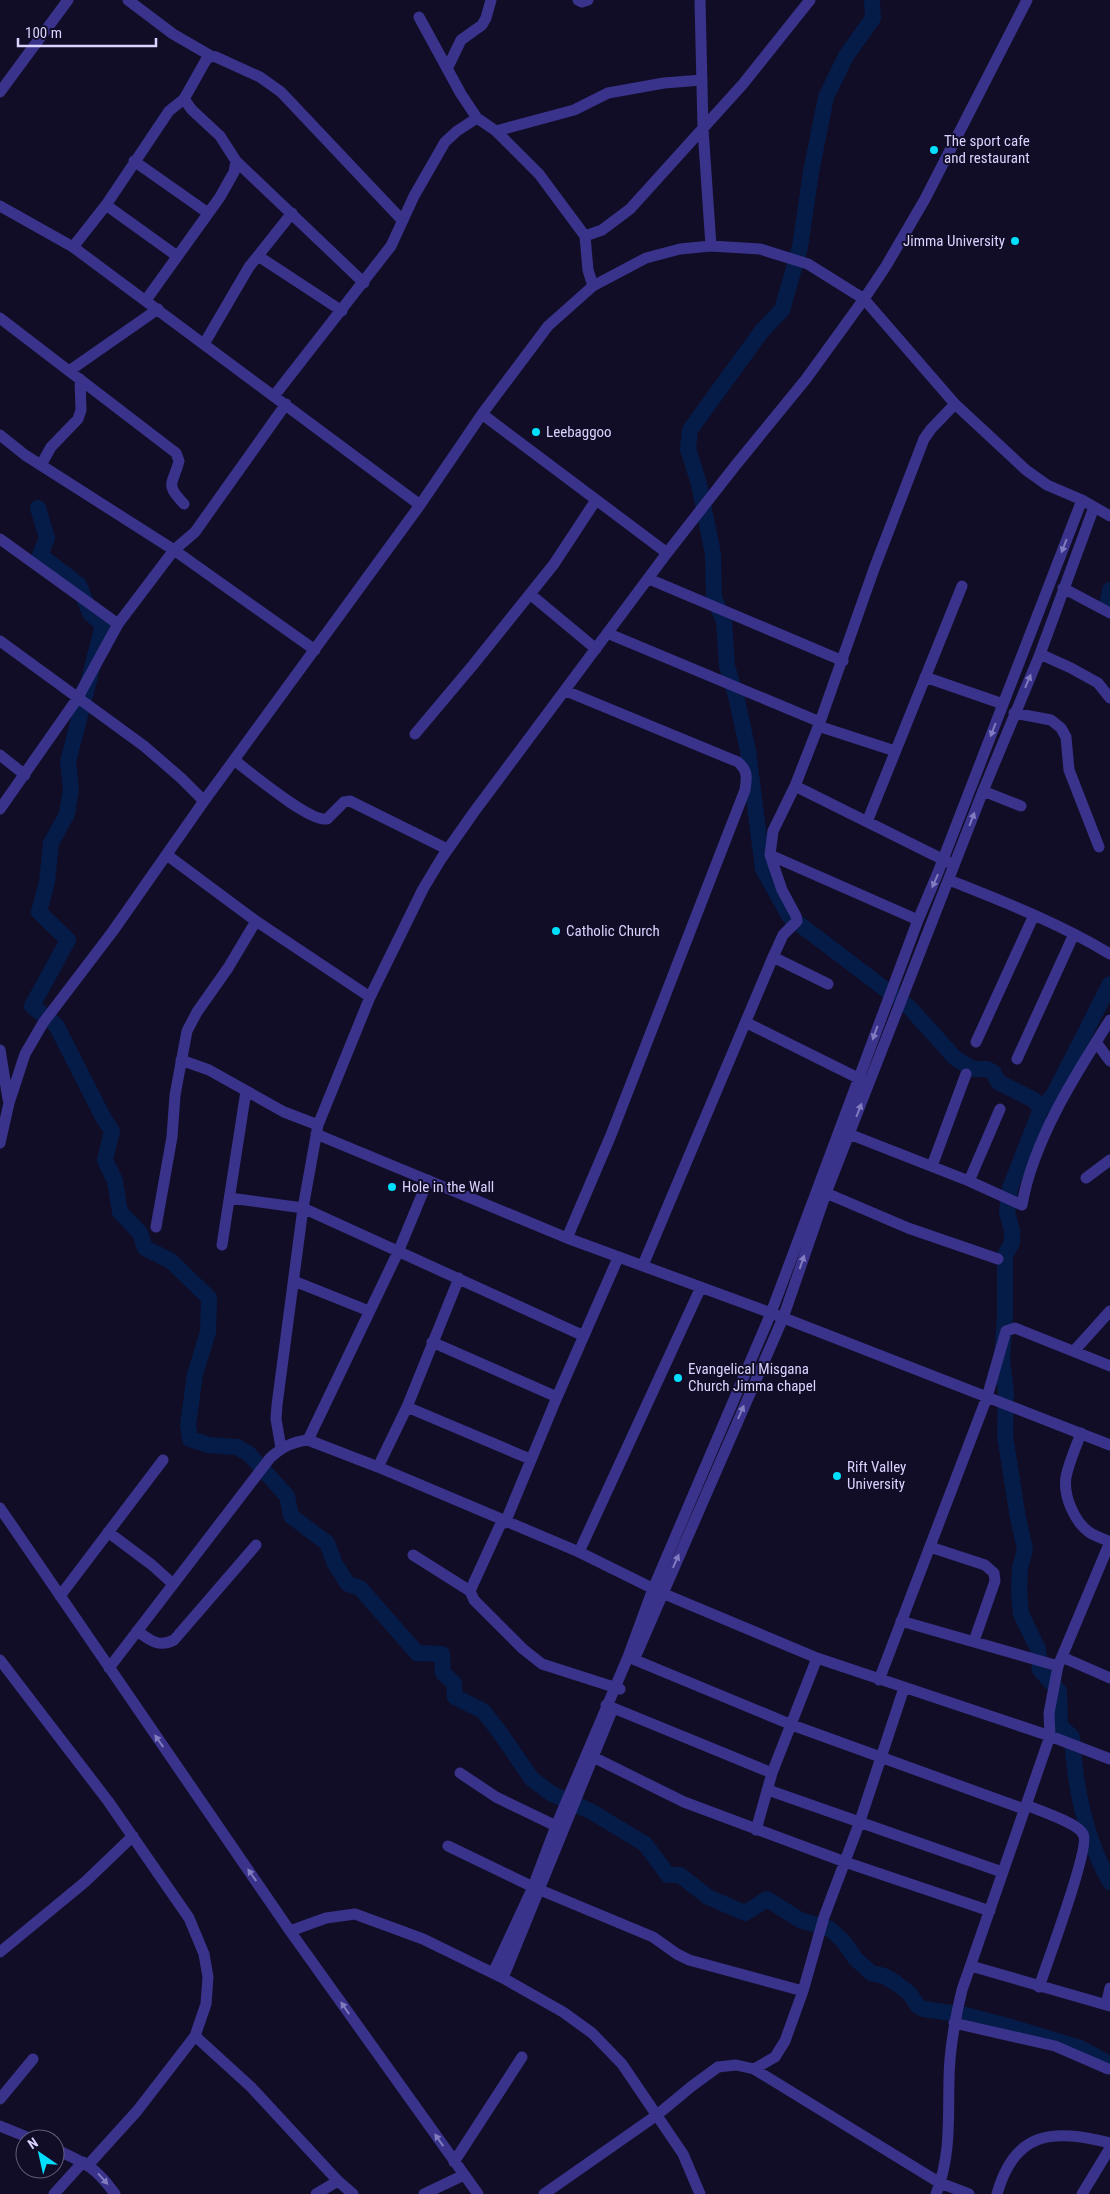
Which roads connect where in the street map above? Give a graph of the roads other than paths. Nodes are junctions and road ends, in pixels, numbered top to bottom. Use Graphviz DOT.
graph roads {
  1 [pos="68,0"];
  2 [pos="128,0"];
  3 [pos="491,0"];
  4 [pos="578,0"];
  5 [pos="588,0"];
  6 [pos="700,0"];
  7 [pos="810,0"];
  8 [pos="1027,0"];
  9 [pos="419,17"];
  10 [pos="211,56"];
  11 [pos="447,69"];
  12 [pos="702,80"];
  13 [pos="0,92"];
  14 [pos="184,99"];
  15 [pos="477,118"];
  16 [pos="703,129"];
  17 [pos="496,131"];
  18 [pos="134,161"];
  19 [pos="236,161"];
  20 [pos="106,205"];
  21 [pos="0,206"];
  22 [pos="208,213"];
  23 [pos="292,213"];
  24 [pos="402,220"];
  25 [pos="585,236"];
  26 [pos="710,246"];
  27 [pos="73,247"];
  28 [pos="177,256"];
  29 [pos="258,256"];
  30 [pos="364,283"];
  31 [pos="593,286"];
  32 [pos="864,299"];
  33 [pos="146,300"];
  34 [pos="158,309"];
  35 [pos="342,311"];
  36 [pos="0,318"];
  37 [pos="204,344"];
  38 [pos="69,371"];
  39 [pos="80,379"];
  40 [pos="274,396"];
  41 [pos="286,404"];
  42 [pos="955,404"];
  43 [pos="482,414"];
  44 [pos="0,435"];
  45 [pos="41,465"];
  46 [pos="596,500"];
  47 [pos="1082,500"];
  48 [pos="184,504"];
  49 [pos="420,505"];
  50 [pos="1096,508"];
  51 [pos="1110,516"];
  52 [pos="0,539"];
  53 [pos="174,550"];
  54 [pos="667,553"];
  55 [pos="649,579"];
  56 [pos="962,586"];
  57 [pos="1062,588"];
  58 [pos="530,594"];
  59 [pos="1110,613"];
  60 [pos="118,624"];
  61 [pos="607,633"];
  62 [pos="0,641"];
  63 [pos="596,649"];
  64 [pos="314,650"];
  65 [pos="1040,654"];
  66 [pos="843,661"];
  67 [pos="925,677"];
  68 [pos="566,691"];
  69 [pos="1110,698"];
  70 [pos="77,699"];
  71 [pos="1003,704"];
  72 [pos="1014,713"];
  73 [pos="819,724"];
  74 [pos="415,734"];
  75 [pos="896,751"];
  76 [pos="0,755"];
  77 [pos="234,760"];
  78 [pos="25,774"];
  79 [pos="795,786"];
  80 [pos="983,790"];
  81 [pos="204,801"];
  82 [pos="1021,806"];
  83 [pos="0,809"];
  84 [pos="867,822"];
  85 [pos="1099,847"];
  86 [pos="447,849"];
  87 [pos="167,855"];
  88 [pos="770,855"];
  89 [pos="943,861"];
  90 [pos="955,865"];
  91 [pos="949,880"];
  92 [pos="1034,915"];
  93 [pos="918,920"];
  94 [pos="256,921"];
  95 [pos="1074,934"];
  96 [pos="1110,954"];
  97 [pos="773,957"];
  98 [pos="828,984"];
  99 [pos="370,997"];
  100 [pos="1110,1020"];
  101 [pos="747,1022"];
  102 [pos="976,1042"];
  103 [pos="1096,1042"];
  104 [pos="0,1050"];
  105 [pos="1017,1059"];
  106 [pos="181,1060"];
  107 [pos="1110,1060"];
  108 [pos="966,1074"];
  109 [pos="864,1081"];
  110 [pos="246,1091"];
  111 [pos="8,1103"];
  112 [pos="1000,1109"];
  113 [pos="317,1129"];
  114 [pos="849,1134"];
  115 [pos="0,1143"];
  116 [pos="1110,1160"];
  117 [pos="932,1166"];
  118 [pos="1086,1178"];
  119 [pos="428,1180"];
  120 [pos="969,1181"];
  121 [pos="826,1194"];
  122 [pos="230,1198"];
  123 [pos="303,1208"];
  124 [pos="156,1227"];
  125 [pos="567,1238"];
  126 [pos="222,1245"];
  127 [pos="399,1250"];
  128 [pos="618,1258"];
  129 [pos="998,1260"];
  130 [pos="643,1265"];
  131 [pos="459,1278"];
  132 [pos="294,1281"];
  133 [pos="701,1287"];
  134 [pos="369,1311"];
  135 [pos="1110,1311"];
  136 [pos="771,1313"];
  137 [pos="783,1318"];
  138 [pos="584,1336"];
  139 [pos="432,1342"];
  140 [pos="1074,1351"];
  141 [pos="1110,1366"];
  142 [pos="556,1397"];
  143 [pos="987,1397"];
  144 [pos="407,1407"];
  145 [pos="1081,1433"];
  146 [pos="308,1440"];
  147 [pos="1110,1445"];
  148 [pos="281,1448"];
  149 [pos="530,1459"];
  150 [pos="163,1460"];
  151 [pos="378,1467"];
  152 [pos="0,1508"];
  153 [pos="504,1522"];
  154 [pos="108,1532"];
  155 [pos="1110,1542"];
  156 [pos="256,1545"];
  157 [pos="930,1547"];
  158 [pos="579,1552"];
  159 [pos="413,1555"];
  160 [pos="173,1584"];
  161 [pos="470,1591"];
  162 [pos="657,1591"];
  163 [pos="60,1596"];
  164 [pos="902,1620"];
  165 [pos="137,1631"];
  166 [pos="974,1641"];
  167 [pos="631,1658"];
  168 [pos="817,1658"];
  169 [pos="0,1660"];
  170 [pos="1060,1661"];
  171 [pos="109,1668"];
  172 [pos="1110,1678"];
  173 [pos="879,1680"];
  174 [pos="618,1688"];
  175 [pos="904,1688"];
  176 [pos="610,1706"];
  177 [pos="792,1725"];
  178 [pos="1050,1736"];
  179 [pos="590,1755"];
  180 [pos="882,1759"];
  181 [pos="1110,1759"];
  182 [pos="460,1772"];
  183 [pos="772,1773"];
  184 [pos="768,1790"];
  185 [pos="1025,1807"];
  186 [pos="859,1824"];
  187 [pos="556,1826"];
  188 [pos="756,1830"];
  189 [pos="133,1836"];
  190 [pos="448,1846"];
  191 [pos="845,1862"];
  192 [pos="1002,1872"];
  193 [pos="537,1888"];
  194 [pos="990,1912"];
  195 [pos="290,1931"];
  196 [pos="0,1952"];
  197 [pos="971,1966"];
  198 [pos="498,1976"];
  199 [pos="1039,1987"];
  200 [pos="1110,1988"];
  201 [pos="802,1991"];
  202 [pos="1108,2006"];
  203 [pos="956,2017"];
  204 [pos="195,2036"];
  205 [pos="522,2057"];
  206 [pos="34,2059"];
  207 [pos="754,2069"];
  208 [pos="1108,2069"];
  209 [pos="0,2100"];
  210 [pos="658,2115"];
  211 [pos="0,2126"];
  212 [pos="15,2132"];
  213 [pos="1110,2143"];
  214 [pos="1110,2148"];
  215 [pos="65,2154"];
  216 [pos="454,2162"];
  217 [pos="86,2163"];
  218 [pos="464,2175"];
  219 [pos="338,2181"];
  220 [pos="940,2182"];
  221 [pos="54,2194"];
  222 [pos="115,2194"];
  223 [pos="316,2194"];
  224 [pos="353,2194"];
  225 [pos="424,2194"];
  226 [pos="478,2194"];
  227 [pos="544,2194"];
  228 [pos="700,2194"];
  229 [pos="936,2194"];
  230 [pos="969,2194"];
  231 [pos="997,2194"];
  232 [pos="1082,2194"];
  1 -- 13 [label="street"];
  2 -- 10 [label="street"];
  3 -- 11 [label="street"];
  4 -- 5 [label="street"];
  6 -- 12 [label="street"];
  7 -- 16 [label="street"];
  8 -- 32 [label="street"];
  9 -- 11 [label="street"];
  10 -- 14 [label="street"];
  10 -- 24 [label="street"];
  11 -- 15 [label="street"];
  12 -- 16 [label="street"];
  12 -- 17 [label="street"];
  14 -- 18 [label="street"];
  14 -- 19 [label="street"];
  15 -- 17 [label="street"];
  15 -- 24 [label="street"];
  16 -- 25 [label="street"];
  16 -- 26 [label="street"];
  17 -- 25 [label="street"];
  18 -- 20 [label="street"];
  18 -- 22 [label="street"];
  19 -- 22 [label="street"];
  19 -- 23 [label="street"];
  20 -- 27 [label="street"];
  20 -- 28 [label="street"];
  21 -- 27 [label="street"];
  22 -- 28 [label="street"];
  23 -- 29 [label="street"];
  23 -- 30 [label="street"];
  24 -- 30 [label="street"];
  25 -- 31 [label="street"];
  26 -- 31 [label="street"];
  26 -- 32 [label="street"];
  27 -- 33 [label="street"];
  28 -- 33 [label="street"];
  29 -- 35 [label="street"];
  29 -- 37 [label="street"];
  30 -- 35 [label="street"];
  31 -- 43 [label="street"];
  32 -- 42 [label="street"];
  32 -- 54 [label="street"];
  33 -- 34 [label="street"];
  34 -- 37 [label="street"];
  34 -- 38 [label="street"];
  35 -- 40 [label="street"];
  36 -- 38 [label="street"];
  37 -- 40 [label="street"];
  38 -- 39 [label="street"];
  39 -- 45 [label="street"];
  39 -- 48 [label="street"];
  40 -- 41 [label="street"];
  41 -- 49 [label="street"];
  41 -- 53 [label="street"];
  42 -- 47 [label="street"];
  42 -- 66 [label="street"];
  43 -- 46 [label="street"];
  43 -- 49 [label="street"];
  44 -- 45 [label="street"];
  45 -- 53 [label="street"];
  46 -- 54 [label="street"];
  46 -- 58 [label="street"];
  47 -- 50 [label="street"];
  47 -- 71 [label="street, one-way"];
  49 -- 64 [label="street"];
  50 -- 51 [label="street"];
  50 -- 57 [label="street"];
  52 -- 60 [label="street"];
  53 -- 60 [label="street"];
  53 -- 64 [label="street"];
  54 -- 55 [label="street"];
  55 -- 61 [label="street"];
  55 -- 66 [label="street"];
  56 -- 67 [label="street"];
  57 -- 59 [label="street"];
  57 -- 65 [label="street"];
  58 -- 63 [label="street"];
  58 -- 74 [label="street"];
  60 -- 70 [label="street"];
  61 -- 63 [label="street"];
  61 -- 73 [label="street"];
  62 -- 70 [label="street"];
  63 -- 68 [label="street"];
  64 -- 77 [label="street"];
  65 -- 69 [label="street"];
  72 -- 65 [label="street, one-way"];
  66 -- 73 [label="street"];
  67 -- 71 [label="street"];
  67 -- 75 [label="street"];
  68 -- 86 [label="street"];
  68 -- 125 [label="street"];
  70 -- 78 [label="street"];
  70 -- 81 [label="street"];
  71 -- 89 [label="street, one-way"];
  72 -- 80 [label="street"];
  72 -- 85 [label="street"];
  73 -- 75 [label="street"];
  73 -- 79 [label="street"];
  75 -- 84 [label="street"];
  76 -- 78 [label="street"];
  77 -- 81 [label="street"];
  77 -- 86 [label="street"];
  78 -- 83 [label="street"];
  79 -- 84 [label="street"];
  79 -- 88 [label="street"];
  80 -- 82 [label="street"];
  90 -- 80 [label="street, one-way"];
  81 -- 87 [label="street"];
  84 -- 89 [label="street"];
  86 -- 99 [label="street"];
  87 -- 94 [label="street"];
  87 -- 111 [label="street"];
  88 -- 93 [label="street"];
  88 -- 97 [label="street"];
  89 -- 90 [label="street"];
  89 -- 93 [label="street, one-way"];
  90 -- 91 [label="street"];
  91 -- 92 [label="street"];
  91 -- 109 [label="street"];
  92 -- 95 [label="street"];
  92 -- 102 [label="street"];
  93 -- 109 [label="street, one-way"];
  94 -- 99 [label="street"];
  94 -- 106 [label="street"];
  95 -- 96 [label="street"];
  95 -- 105 [label="street"];
  97 -- 98 [label="street"];
  97 -- 101 [label="street"];
  99 -- 113 [label="street"];
  100 -- 103 [label="street"];
  101 -- 109 [label="street"];
  101 -- 130 [label="street"];
  103 -- 107 [label="street"];
  103 -- 120 [label="street"];
  104 -- 111 [label="street"];
  106 -- 110 [label="street"];
  106 -- 124 [label="street"];
  108 -- 117 [label="street"];
  114 -- 109 [label="street, one-way"];
  109 -- 136 [label="street"];
  110 -- 113 [label="street"];
  110 -- 122 [label="street"];
  111 -- 115 [label="street"];
  112 -- 120 [label="street"];
  113 -- 119 [label="street"];
  113 -- 123 [label="street"];
  114 -- 117 [label="street"];
  114 -- 121 [label="street"];
  116 -- 118 [label="street"];
  117 -- 120 [label="street"];
  119 -- 125 [label="street"];
  119 -- 127 [label="street"];
  121 -- 129 [label="street"];
  137 -- 121 [label="street, one-way"];
  122 -- 123 [label="street"];
  122 -- 126 [label="street"];
  123 -- 127 [label="street"];
  123 -- 132 [label="street"];
  125 -- 128 [label="street"];
  127 -- 131 [label="street"];
  127 -- 134 [label="street"];
  128 -- 130 [label="street"];
  128 -- 138 [label="street"];
  130 -- 133 [label="street"];
  131 -- 138 [label="street"];
  131 -- 139 [label="street"];
  132 -- 134 [label="street"];
  132 -- 148 [label="street"];
  133 -- 136 [label="street"];
  133 -- 158 [label="street"];
  134 -- 146 [label="street"];
  135 -- 140 [label="street"];
  136 -- 137 [label="street"];
  136 -- 162 [label="street"];
  137 -- 143 [label="street"];
  162 -- 137 [label="street, one-way"];
  138 -- 142 [label="street"];
  139 -- 142 [label="street"];
  139 -- 144 [label="street"];
  140 -- 141 [label="street"];
  140 -- 143 [label="street"];
  142 -- 149 [label="street"];
  143 -- 145 [label="street"];
  143 -- 157 [label="street"];
  144 -- 149 [label="street"];
  144 -- 151 [label="street"];
  145 -- 147 [label="street"];
  145 -- 155 [label="street"];
  146 -- 148 [label="street"];
  146 -- 151 [label="street"];
  148 -- 160 [label="street"];
  149 -- 153 [label="street"];
  150 -- 154 [label="street"];
  151 -- 153 [label="street"];
  152 -- 163 [label="street"];
  153 -- 158 [label="street"];
  153 -- 161 [label="street"];
  154 -- 160 [label="street"];
  154 -- 163 [label="street"];
  155 -- 170 [label="street"];
  156 -- 165 [label="street"];
  157 -- 164 [label="street"];
  157 -- 166 [label="street"];
  158 -- 162 [label="street"];
  159 -- 161 [label="street"];
  160 -- 165 [label="street"];
  161 -- 174 [label="street"];
  162 -- 167 [label="street"];
  162 -- 168 [label="street"];
  163 -- 171 [label="street"];
  164 -- 166 [label="street"];
  164 -- 173 [label="street"];
  165 -- 171 [label="street"];
  166 -- 170 [label="street"];
  167 -- 174 [label="street"];
  167 -- 177 [label="street"];
  168 -- 173 [label="street"];
  168 -- 177 [label="street"];
  169 -- 189 [label="street"];
  170 -- 172 [label="street"];
  170 -- 178 [label="street"];
  195 -- 171 [label="street, one-way"];
  173 -- 175 [label="street"];
  174 -- 176 [label="street"];
  175 -- 178 [label="street"];
  175 -- 180 [label="street"];
  176 -- 179 [label="street"];
  176 -- 183 [label="street"];
  177 -- 180 [label="street"];
  177 -- 183 [label="street"];
  178 -- 181 [label="street"];
  178 -- 185 [label="street"];
  179 -- 187 [label="street"];
  179 -- 188 [label="street"];
  179 -- 193 [label="street"];
  180 -- 185 [label="street"];
  180 -- 186 [label="street"];
  182 -- 187 [label="street"];
  183 -- 184 [label="street"];
  184 -- 186 [label="street"];
  184 -- 188 [label="street"];
  185 -- 192 [label="street"];
  185 -- 199 [label="street"];
  186 -- 191 [label="street"];
  186 -- 192 [label="street"];
  187 -- 193 [label="street"];
  188 -- 191 [label="street"];
  189 -- 196 [label="street"];
  189 -- 204 [label="street"];
  190 -- 193 [label="street"];
  191 -- 194 [label="street"];
  191 -- 201 [label="street"];
  192 -- 194 [label="street"];
  193 -- 198 [label="street"];
  193 -- 201 [label="street"];
  194 -- 197 [label="street"];
  195 -- 198 [label="street"];
  216 -- 195 [label="street, one-way"];
  197 -- 199 [label="street"];
  197 -- 203 [label="street"];
  198 -- 210 [label="street"];
  199 -- 202 [label="street"];
  200 -- 202 [label="street"];
  201 -- 207 [label="street"];
  203 -- 208 [label="street"];
  203 -- 220 [label="street"];
  204 -- 217 [label="street"];
  204 -- 219 [label="street"];
  205 -- 216 [label="street"];
  206 -- 209 [label="street"];
  207 -- 210 [label="street"];
  207 -- 220 [label="street"];
  210 -- 227 [label="street"];
  210 -- 228 [label="street"];
  211 -- 212 [label="street"];
  213 -- 231 [label="street"];
  214 -- 232 [label="street"];
  215 -- 217 [label="street"];
  216 -- 218 [label="street"];
  217 -- 221 [label="street"];
  217 -- 222 [label="street, one-way"];
  218 -- 225 [label="street"];
  218 -- 226 [label="street"];
  219 -- 223 [label="street"];
  219 -- 224 [label="street"];
  220 -- 229 [label="street"];
  220 -- 230 [label="street"];
}
